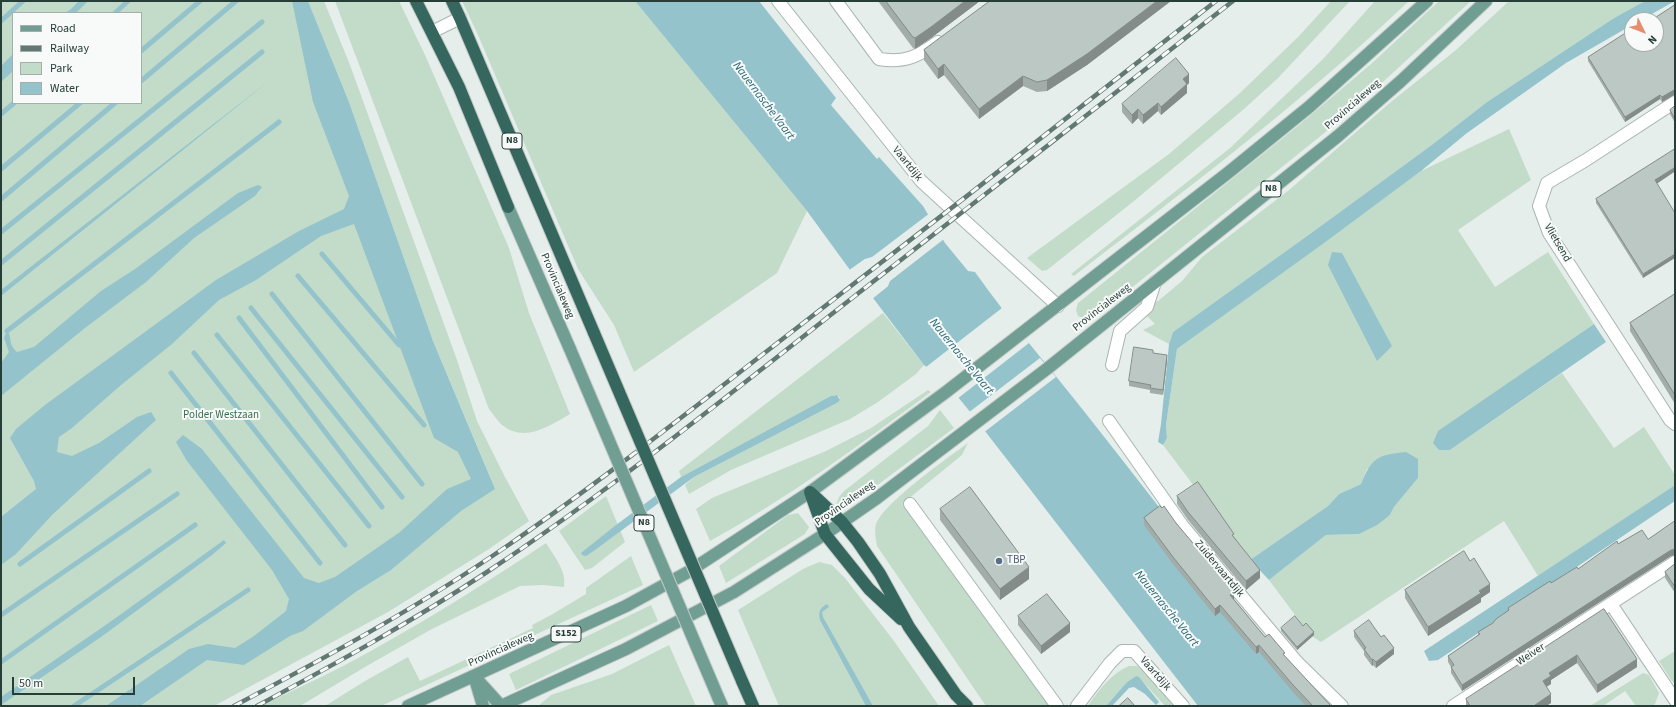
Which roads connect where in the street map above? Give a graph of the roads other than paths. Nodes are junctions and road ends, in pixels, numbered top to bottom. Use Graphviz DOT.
graph roads {
  1 [pos="416,1"];
  2 [pos="452,1"];
  3 [pos="778,1"];
  4 [pos="836,1"];
  5 [pos="1426,1"];
  6 [pos="1486,1"];
  7 [pos="460,18"];
  8 [pos="432,32"];
  9 [pos="947,34"];
  10 [pos="1675,102"];
  11 [pos="508,207"];
  12 [pos="1155,282"];
  13 [pos="1058,306"];
  14 [pos="1112,365"];
  15 [pos="1109,421"];
  16 [pos="1675,424"];
  17 [pos="810,492"];
  18 [pos="910,504"];
  19 [pos="842,522"];
  20 [pos="825,534"];
  21 [pos="1675,562"];
  22 [pos="1611,604"];
  23 [pos="910,627"];
  24 [pos="474,676"];
  25 [pos="957,700"];
  26 [pos="1675,700"];
  27 [pos="720,701"];
  28 [pos="408,706"];
  29 [pos="483,706"];
  30 [pos="501,706"];
  31 [pos="753,706"];
  32 [pos="967,706"];
  33 [pos="1057,706"];
  34 [pos="1077,706"];
  35 [pos="1183,706"];
  36 [pos="1342,706"];
  37 [pos="1452,706"];
  38 [pos="1666,706"];
  1 -- 8 [label="highway, Provincialeweg / N8"];
  2 -- 7 [label="highway, Provincialeweg / N8"];
  3 -- 13 [label="street, Vaartdijk"];
  4 -- 9 [label="street"];
  5 -- 13 [label="main road, Provincialeweg"];
  6 -- 12 [label="main road, Provincialeweg / N8"];
  7 -- 8 [label="street"];
  7 -- 31 [label="highway, Provincialeweg / N8, bridge"];
  8 -- 11 [label="highway, Provincialeweg / N8"];
  10 -- 16 [label="street, Vlietsend"];
  11 -- 27 [label="main road, Provincialeweg / N8, bridge"];
  12 -- 14 [label="street"];
  12 -- 19 [label="main road, Provincialeweg / N8"];
  13 -- 17 [label="main road, Provincialeweg"];
  15 -- 36 [label="street, Zuidervaartdijk"];
  17 -- 19 [label="highway"];
  17 -- 20 [label="highway"];
  17 -- 24 [label="main road, Provincialeweg / S152"];
  18 -- 33 [label="street"];
  19 -- 20 [label="main road, Provincialeweg / N8"];
  19 -- 23 [label="highway"];
  20 -- 23 [label="highway"];
  20 -- 30 [label="main road, Provincialeweg / N8"];
  21 -- 22 [label="street, Weiver"];
  22 -- 26 [label="street"];
  22 -- 37 [label="street, Weiver"];
  23 -- 25 [label="highway"];
  24 -- 28 [label="main road, Provincialeweg / S152"];
  24 -- 29 [label="main road"];
  24 -- 30 [label="main road, N8"];
  25 -- 32 [label="highway"];
  26 -- 38 [label="street"];
  34 -- 35 [label="street, Vaartdijk"];
}
